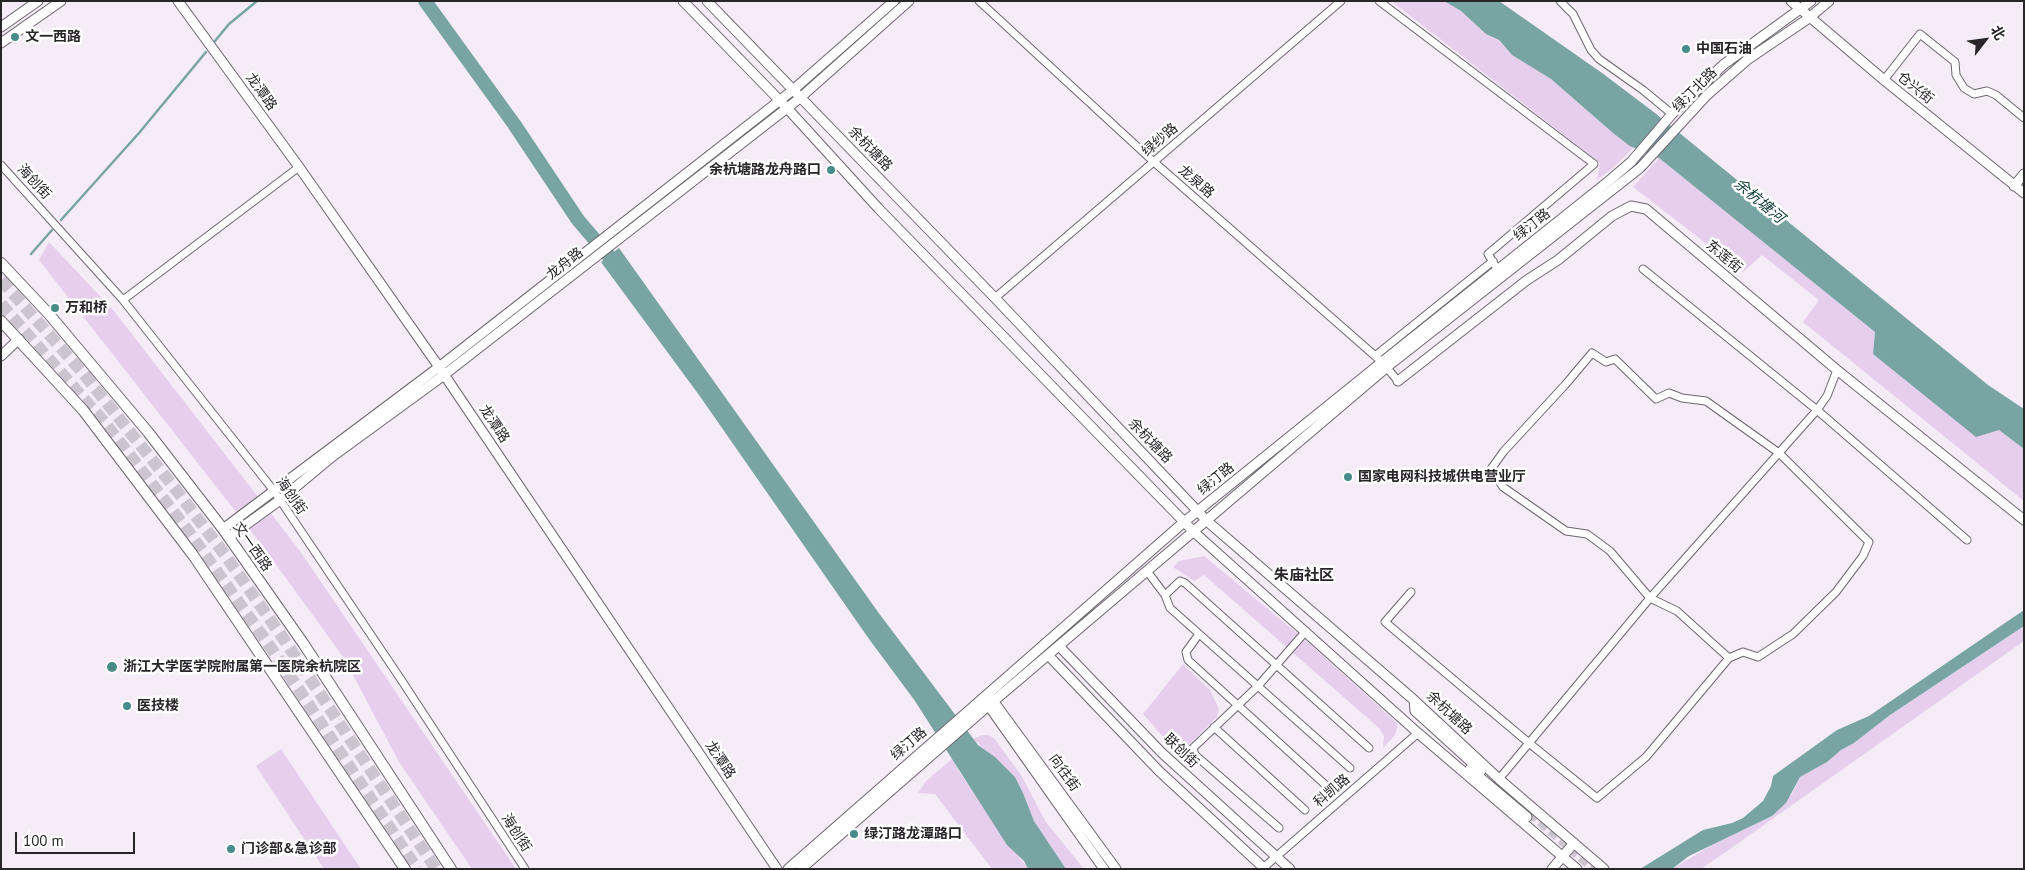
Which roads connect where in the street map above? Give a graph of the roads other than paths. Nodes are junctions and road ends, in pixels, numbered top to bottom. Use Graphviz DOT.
graph roads {
  1 [pos="38,1"];
  2 [pos="61,1"];
  3 [pos="178,1"];
  4 [pos="682,1"];
  5 [pos="707,1"];
  6 [pos="894,1"];
  7 [pos="909,1"];
  8 [pos="978,1"];
  9 [pos="1341,1"];
  10 [pos="1379,1"];
  11 [pos="1560,1"];
  12 [pos="1791,1"];
  13 [pos="1811,1"];
  14 [pos="1829,1"];
  15 [pos="1800,10"];
  16 [pos="1809,18"];
  17 [pos="1,27"];
  18 [pos="1,43"];
  19 [pos="1884,80"];
  20 [pos="793,90"];
  21 [pos="800,98"];
  22 [pos="780,100"];
  23 [pos="787,108"];
  24 [pos="1670,117"];
  25 [pos="2024,118"];
  26 [pos="1678,127"];
  27 [pos="1154,162"];
  28 [pos="1,165"];
  29 [pos="299,168"];
  30 [pos="2024,174"];
  31 [pos="2014,186"];
  32 [pos="2024,193"];
  33 [pos="1492,261"];
  34 [pos="1,263"];
  35 [pos="1643,269"];
  36 [pos="1498,270"];
  37 [pos="994,298"];
  38 [pos="123,300"];
  39 [pos="1,321"];
  40 [pos="19,339"];
  41 [pos="1,356"];
  42 [pos="1381,362"];
  43 [pos="438,367"];
  44 [pos="1836,370"];
  45 [pos="444,375"];
  46 [pos="1398,382"];
  47 [pos="1817,410"];
  48 [pos="1779,453"];
  49 [pos="274,491"];
  50 [pos="280,500"];
  51 [pos="1198,511"];
  52 [pos="1208,520"];
  53 [pos="2024,520"];
  54 [pos="1184,522"];
  55 [pos="1194,532"];
  56 [pos="226,533"];
  57 [pos="1967,540"];
  58 [pos="1147,571"];
  59 [pos="1411,592"];
  60 [pos="1165,595"];
  61 [pos="1650,598"];
  62 [pos="1306,631"];
  63 [pos="1199,634"];
  64 [pos="1059,646"];
  65 [pos="1048,655"];
  66 [pos="1729,658"];
  67 [pos="1276,665"];
  68 [pos="1258,686"];
  69 [pos="989,700"];
  70 [pos="1414,700"];
  71 [pos="1238,705"];
  72 [pos="1395,711"];
  73 [pos="1214,727"];
  74 [pos="1418,733"];
  75 [pos="1529,744"];
  76 [pos="1369,748"];
  77 [pos="1350,768"];
  78 [pos="1499,779"];
  79 [pos="1330,790"];
  80 [pos="1305,810"];
  81 [pos="1279,828"];
  82 [pos="1574,844"];
  83 [pos="1586,853"];
  84 [pos="1275,857"];
  85 [pos="1564,857"];
  86 [pos="1264,868"];
  87 [pos="1575,868"];
  88 [pos="406,869"];
  89 [pos="451,869"];
  90 [pos="525,869"];
  91 [pos="777,869"];
  92 [pos="788,869"];
  93 [pos="801,869"];
  94 [pos="1104,869"];
  95 [pos="1116,869"];
  96 [pos="1290,869"];
  97 [pos="1552,869"];
  98 [pos="1604,869"];
  1 -- 17 [label="street"];
  2 -- 18 [label="street"];
  3 -- 29 [label="street, 龙潭路"];
  4 -- 22 [label="street"];
  5 -- 20 [label="street, 余杭塘路"];
  6 -- 20 [label="street, 龙舟路"];
  7 -- 21 [label="street, 龙舟路"];
  8 -- 27 [label="street, 龙泉路"];
  9 -- 27 [label="street, 绿纱路"];
  10 -- 33 [label="street"];
  11 -- 24 [label="street"];
  12 -- 15 [label="street, 仓兴街"];
  13 -- 15 [label="street, 绿汀北路"];
  14 -- 16 [label="street, 绿汀北路"];
  15 -- 16 [label="street, 仓兴街"];
  15 -- 24 [label="street, 绿汀北路"];
  16 -- 19 [label="street, 仓兴街"];
  16 -- 26 [label="street, 绿汀北路"];
  19 -- 25 [label="street"];
  19 -- 31 [label="street, 仓兴街"];
  20 -- 21 [label="street, 余杭塘路"];
  20 -- 22 [label="street, 龙舟路"];
  21 -- 23 [label="street, 龙舟路"];
  21 -- 37 [label="street, 余杭塘路"];
  22 -- 23 [label="street"];
  22 -- 43 [label="street, 龙舟路"];
  23 -- 45 [label="street, 龙舟路"];
  23 -- 54 [label="street"];
  24 -- 36 [label="street, 绿汀路"];
  26 -- 42 [label="street, 绿汀路"];
  27 -- 37 [label="street, 绿纱路"];
  27 -- 42 [label="street, 龙泉路"];
  28 -- 38 [label="street, 海创街"];
  29 -- 38 [label="street"];
  29 -- 43 [label="street, 龙潭路"];
  30 -- 31 [label="street"];
  31 -- 32 [label="street, 仓兴街"];
  33 -- 36 [label="street"];
  33 -- 42 [label="street"];
  34 -- 56 [label="main road, 文一西路"];
  35 -- 47 [label="street"];
  36 -- 42 [label="street, 绿汀路"];
  37 -- 51 [label="street, 余杭塘路"];
  38 -- 49 [label="street, 海创街"];
  39 -- 40 [label="main road"];
  40 -- 41 [label="street"];
  40 -- 88 [label="main road"];
  42 -- 46 [label="street, 龙泉路"];
  42 -- 51 [label="street, 绿汀路"];
  42 -- 52 [label="street, 绿汀路"];
  43 -- 45 [label="street, 龙潭路"];
  43 -- 49 [label="street, 龙舟路"];
  44 -- 46 [label="street, 东莲街"];
  44 -- 47 [label="street"];
  44 -- 53 [label="street, 东莲街"];
  45 -- 50 [label="street, 龙舟路"];
  45 -- 91 [label="street, 龙潭路"];
  47 -- 48 [label="street"];
  47 -- 57 [label="street"];
  48 -- 61 [label="street"];
  48 -- 61 [label="street"];
  48 -- 66 [label="street"];
  49 -- 50 [label="street, 海创街"];
  49 -- 56 [label="street, 龙舟路"];
  50 -- 56 [label="street, 龙舟路"];
  50 -- 90 [label="street, 海创街"];
  51 -- 52 [label="street, 余杭塘路"];
  51 -- 54 [label="street, 绿汀路"];
  52 -- 55 [label="street, 绿汀路"];
  52 -- 70 [label="street, 余杭塘路"];
  54 -- 55 [label="street"];
  54 -- 69 [label="street, 绿汀路"];
  55 -- 58 [label="street, 绿汀路"];
  55 -- 62 [label="street"];
  56 -- 89 [label="main road, 文一西路"];
  58 -- 60 [label="street"];
  58 -- 64 [label="street, 绿汀路"];
  59 -- 75 [label="street"];
  60 -- 63 [label="street"];
  60 -- 67 [label="street"];
  61 -- 66 [label="street"];
  61 -- 75 [label="street"];
  62 -- 67 [label="street"];
  62 -- 72 [label="street"];
  63 -- 68 [label="street"];
  63 -- 71 [label="street"];
  64 -- 65 [label="street, 绿汀路"];
  64 -- 84 [label="street, 联创街"];
  65 -- 69 [label="street, 绿汀路"];
  65 -- 86 [label="street, 联创街"];
  66 -- 75 [label="street"];
  67 -- 68 [label="street"];
  67 -- 76 [label="street"];
  68 -- 71 [label="street"];
  68 -- 77 [label="street"];
  69 -- 92 [label="street, 绿汀路"];
  69 -- 93 [label="street, 绿汀路"];
  69 -- 94 [label="street, 向往街"];
  69 -- 95 [label="street, 向往街"];
  70 -- 72 [label="street"];
  70 -- 78 [label="street, 余杭塘路"];
  71 -- 73 [label="street"];
  71 -- 79 [label="street"];
  72 -- 74 [label="street"];
  73 -- 80 [label="street"];
  73 -- 81 [label="street"];
  74 -- 84 [label="street, 科凯路"];
  74 -- 85 [label="street"];
  75 -- 78 [label="street"];
  78 -- 82 [label="street, 余杭塘路"];
  82 -- 83 [label="street, 余杭塘路"];
  82 -- 85 [label="street"];
  83 -- 87 [label="street"];
  83 -- 98 [label="street, 余杭塘路"];
  84 -- 86 [label="street, 科凯路"];
  84 -- 96 [label="street, 联创街"];
  85 -- 87 [label="street"];
  85 -- 97 [label="street"];
}
